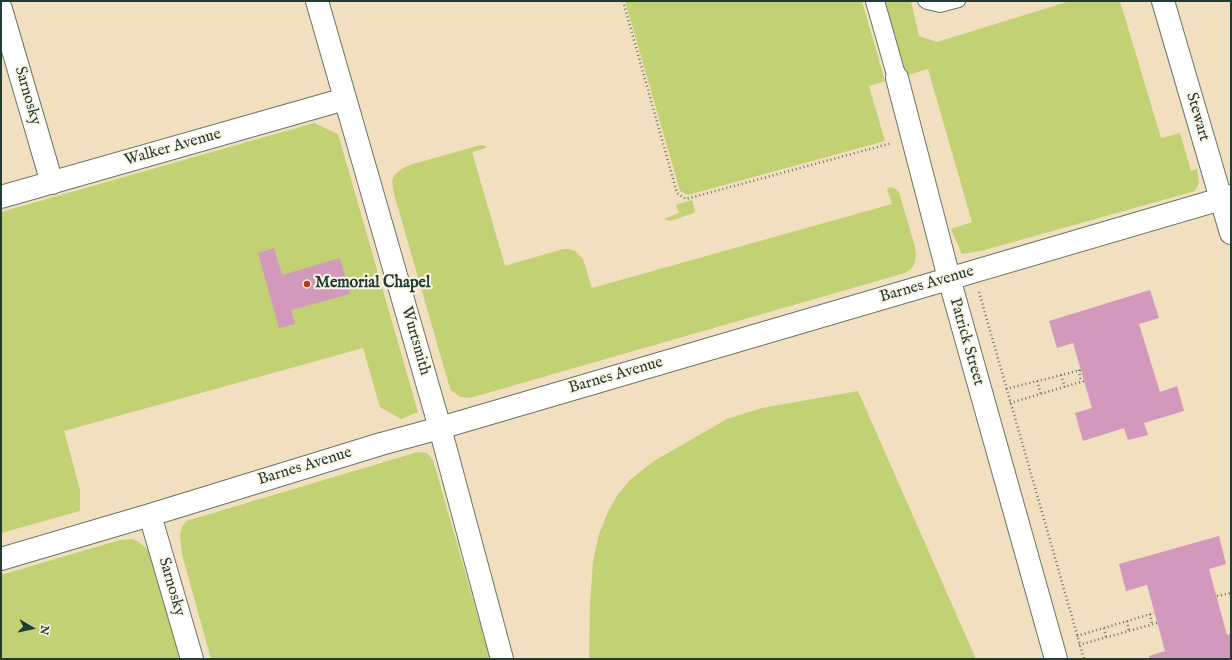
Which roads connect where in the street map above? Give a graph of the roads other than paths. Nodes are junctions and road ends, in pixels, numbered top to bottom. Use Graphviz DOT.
graph roads {
  1 [pos="317,1"];
  2 [pos="875,1"];
  3 [pos="924,1"];
  4 [pos="959,1"];
  5 [pos="1163,1"];
  6 [pos="1,9"];
  7 [pos="897,78"];
  8 [pos="345,99"];
  9 [pos="52,183"];
  10 [pos="1,197"];
  11 [pos="1226,197"];
  12 [pos="1231,233"];
  13 [pos="948,278"];
  14 [pos="440,428"];
  15 [pos="150,515"];
  16 [pos="1,559"];
  17 [pos="192,659"];
  18 [pos="502,659"];
  19 [pos="1056,659"];
  1 -- 8 [label="street, Wurtsmith"];
  2 -- 7 [label="street, Patrick Street"];
  3 -- 4 [label="lane"];
  5 -- 11 [label="street, Stewart"];
  6 -- 9 [label="street, Sarnosky"];
  7 -- 13 [label="street, Patrick Street"];
  8 -- 9 [label="street, Walker Avenue"];
  8 -- 14 [label="street, Wurtsmith"];
  9 -- 10 [label="street, Walker Avenue"];
  11 -- 12 [label="street, Stewart"];
  11 -- 13 [label="street, Barnes Avenue"];
  13 -- 14 [label="street, Barnes Avenue"];
  13 -- 19 [label="street, Patrick Street"];
  14 -- 15 [label="street, Barnes Avenue"];
  14 -- 18 [label="street, Wurtsmith"];
  15 -- 16 [label="street, Barnes Avenue"];
  15 -- 17 [label="street, Sarnosky"];
}
